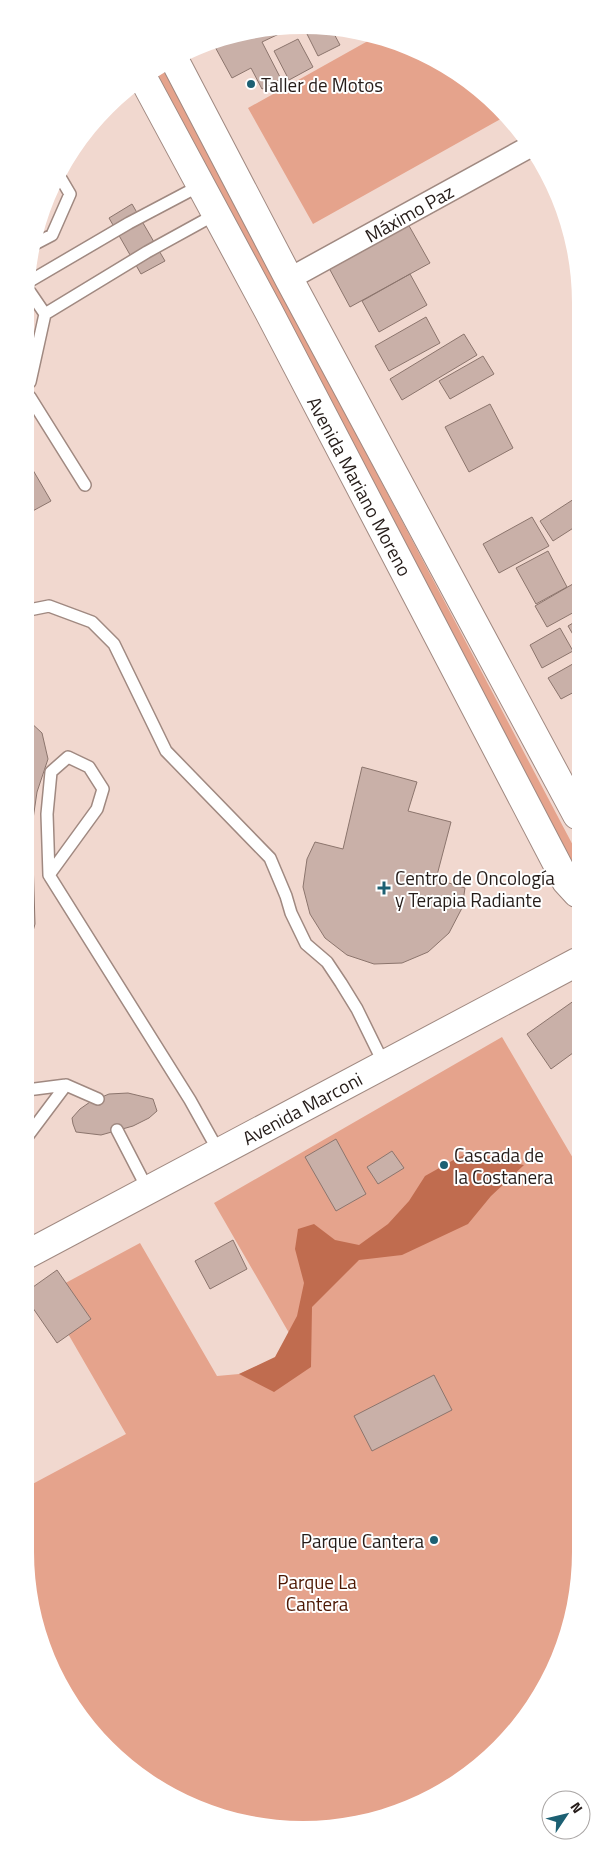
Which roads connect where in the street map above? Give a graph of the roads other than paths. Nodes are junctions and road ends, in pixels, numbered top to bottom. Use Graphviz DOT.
graph roads {
  1 [pos="177,66"];
  2 [pos="146,84"];
  3 [pos="524,149"];
  4 [pos="63,182"];
  5 [pos="201,185"];
  6 [pos="217,214"];
  7 [pos="41,241"];
  8 [pos="35,278"];
  9 [pos="289,279"];
  10 [pos="34,298"];
  11 [pos="45,314"];
  12 [pos="34,364"];
  13 [pos="34,403"];
  14 [pos="86,485"];
  15 [pos="34,609"];
  16 [pos="572,806"];
  17 [pos="49,875"];
  18 [pos="572,888"];
  19 [pos="572,965"];
  20 [pos="384,1064"];
  21 [pos="66,1085"];
  22 [pos="34,1089"];
  23 [pos="98,1098"];
  24 [pos="34,1128"];
  25 [pos="117,1130"];
  26 [pos="219,1152"];
  27 [pos="148,1190"];
  28 [pos="34,1251"];
  1 -- 9 [label="main road, Avenida Mariano Moreno"];
  2 -- 5 [label="main road, Avenida Mariano Moreno"];
  3 -- 9 [label="street, Máximo Paz"];
  4 -- 7 [label="lane"];
  5 -- 6 [label="main road, Avenida Mariano Moreno"];
  5 -- 8 [label="lane"];
  6 -- 11 [label="lane"];
  6 -- 18 [label="main road, Avenida Mariano Moreno"];
  9 -- 16 [label="main road, Avenida Mariano Moreno"];
  10 -- 11 [label="lane"];
  11 -- 12 [label="lane"];
  13 -- 14 [label="lane"];
  15 -- 20 [label="lane"];
  17 -- 17 [label="lane"];
  17 -- 26 [label="lane"];
  19 -- 20 [label="main road, Avenida Marconi"];
  20 -- 26 [label="main road, Avenida Marconi"];
  21 -- 22 [label="lane"];
  21 -- 23 [label="lane"];
  21 -- 24 [label="lane"];
  25 -- 27 [label="lane"];
  26 -- 27 [label="main road, Avenida Marconi"];
  27 -- 28 [label="main road, Avenida Marconi"];
}
